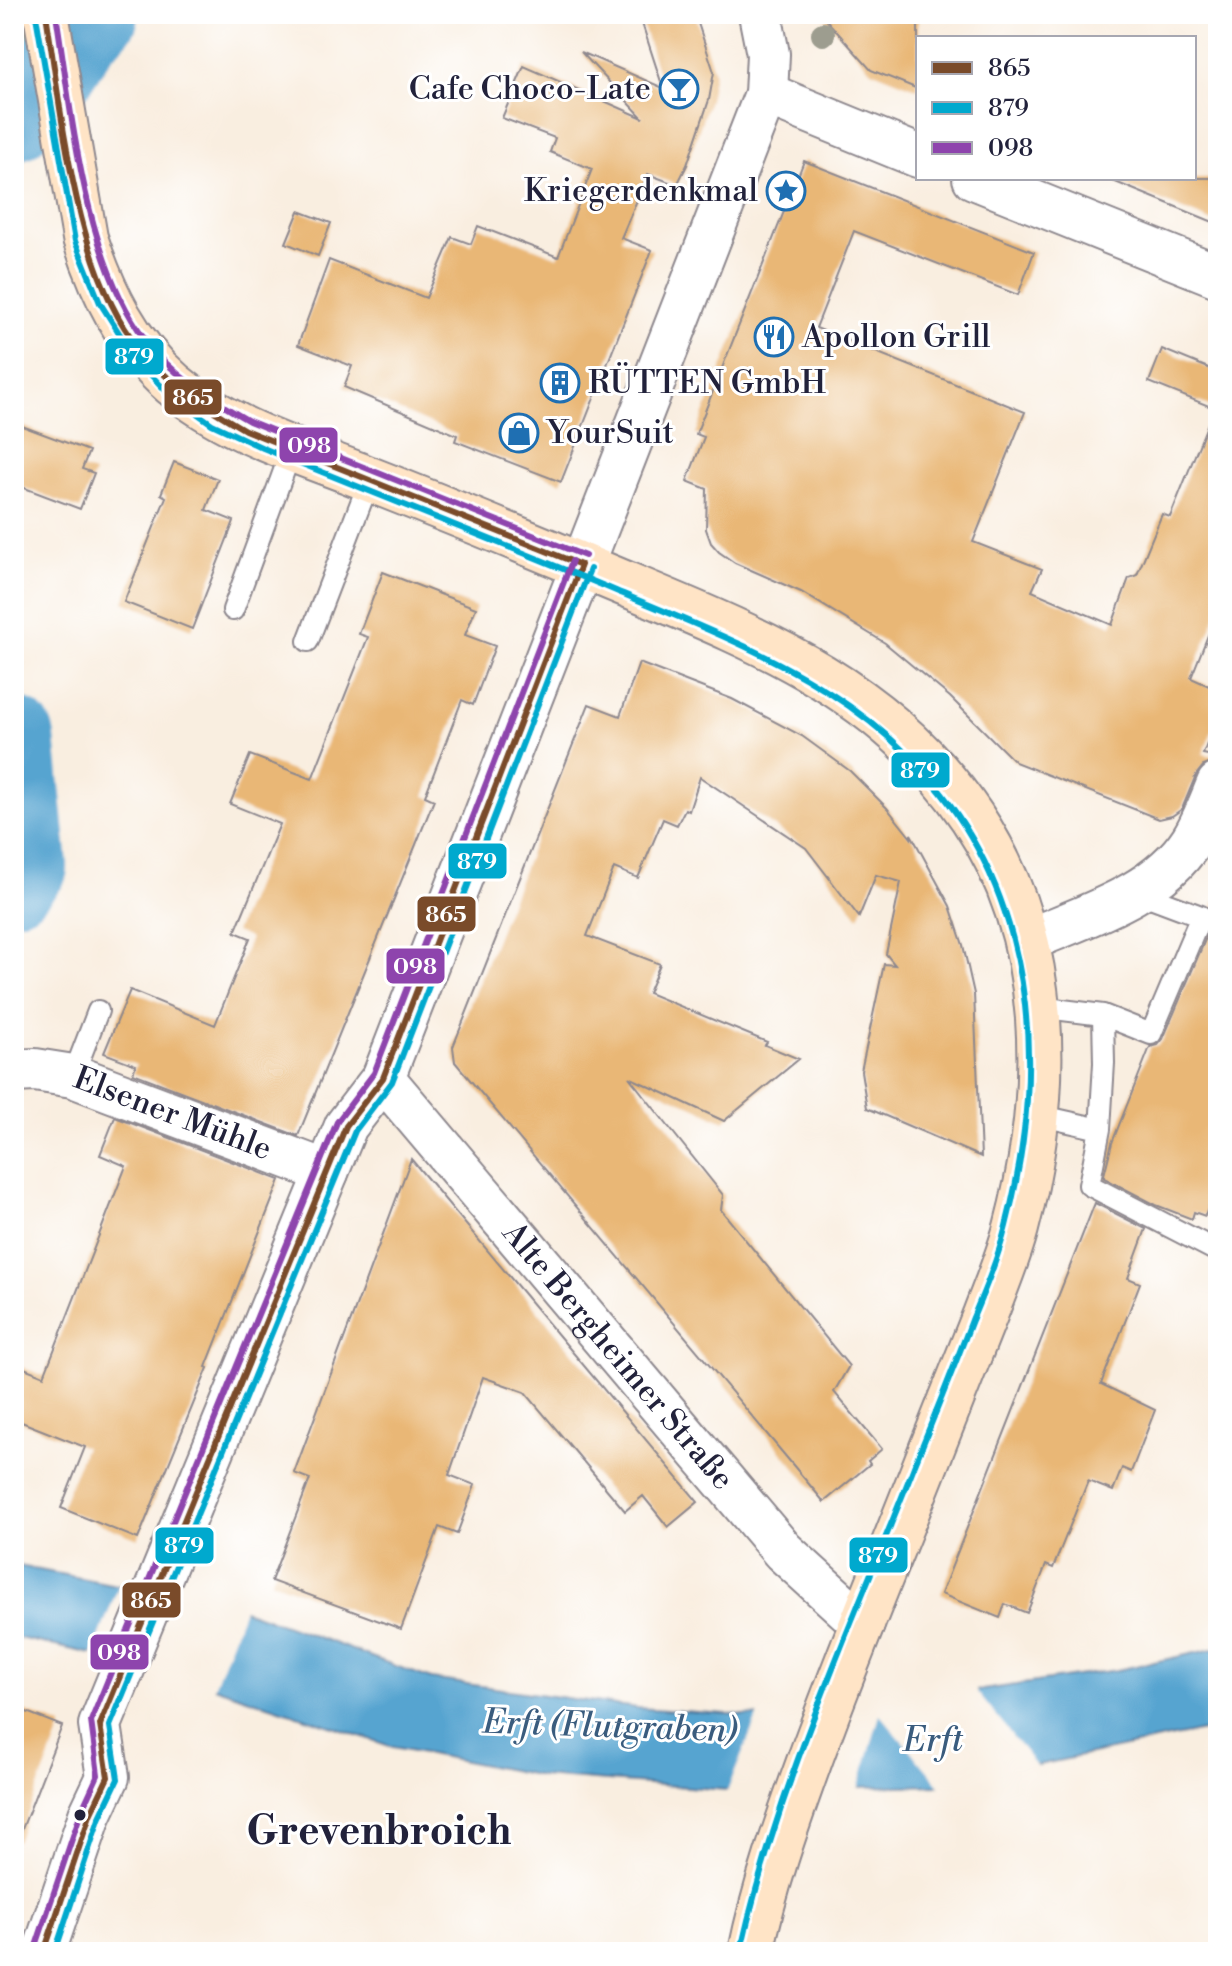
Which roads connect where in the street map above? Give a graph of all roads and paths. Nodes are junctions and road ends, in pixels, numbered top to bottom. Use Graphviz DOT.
graph roads {
  1 [pos="46,14"];
  2 [pos="760,14"];
  3 [pos="766,94"];
  4 [pos="916,155"];
  5 [pos="979,180"];
  6 [pos="1218,276"];
  7 [pos="292,449"];
  8 [pos="370,479"];
  9 [pos="581,565"];
  10 [pos="233,610"];
  11 [pos="308,641"];
  12 [pos="1218,784"];
  13 [pos="1137,892"];
  14 [pos="1209,919"];
  15 [pos="1026,941"];
  16 [pos="1038,1007"];
  17 [pos="98,1011"];
  18 [pos="1103,1015"];
  19 [pos="14,1071"];
  20 [pos="73,1076"];
  21 [pos="383,1078"];
  22 [pos="1038,1115"];
  23 [pos="1100,1129"];
  24 [pos="327,1172"];
  25 [pos="1218,1247"];
  26 [pos="863,1624"];
  27 [pos="44,1952"];
  28 [pos="751,1952"];
  1 -- 7 [label="main road"];
  2 -- 3 [label="street"];
  3 -- 4 [label="street"];
  3 -- 9 [label="street"];
  5 -- 6 [label="street"];
  7 -- 8 [label="main road"];
  7 -- 10 [label="lane"];
  8 -- 9 [label="main road"];
  8 -- 11 [label="lane"];
  9 -- 15 [label="main road"];
  9 -- 21 [label="street"];
  12 -- 13 [label="street"];
  13 -- 14 [label="lane"];
  13 -- 15 [label="street"];
  14 -- 18 [label="lane"];
  15 -- 16 [label="main road"];
  16 -- 18 [label="lane"];
  16 -- 22 [label="main road"];
  17 -- 20 [label="lane"];
  18 -- 23 [label="lane"];
  19 -- 20 [label="street, Elsener Mühle"];
  20 -- 24 [label="street, Elsener Mühle"];
  21 -- 24 [label="street"];
  21 -- 26 [label="street, Alte Bergheimer Straße"];
  22 -- 23 [label="lane"];
  22 -- 26 [label="main road"];
  23 -- 25 [label="lane"];
  24 -- 27 [label="street"];
  26 -- 28 [label="main road"];
}
